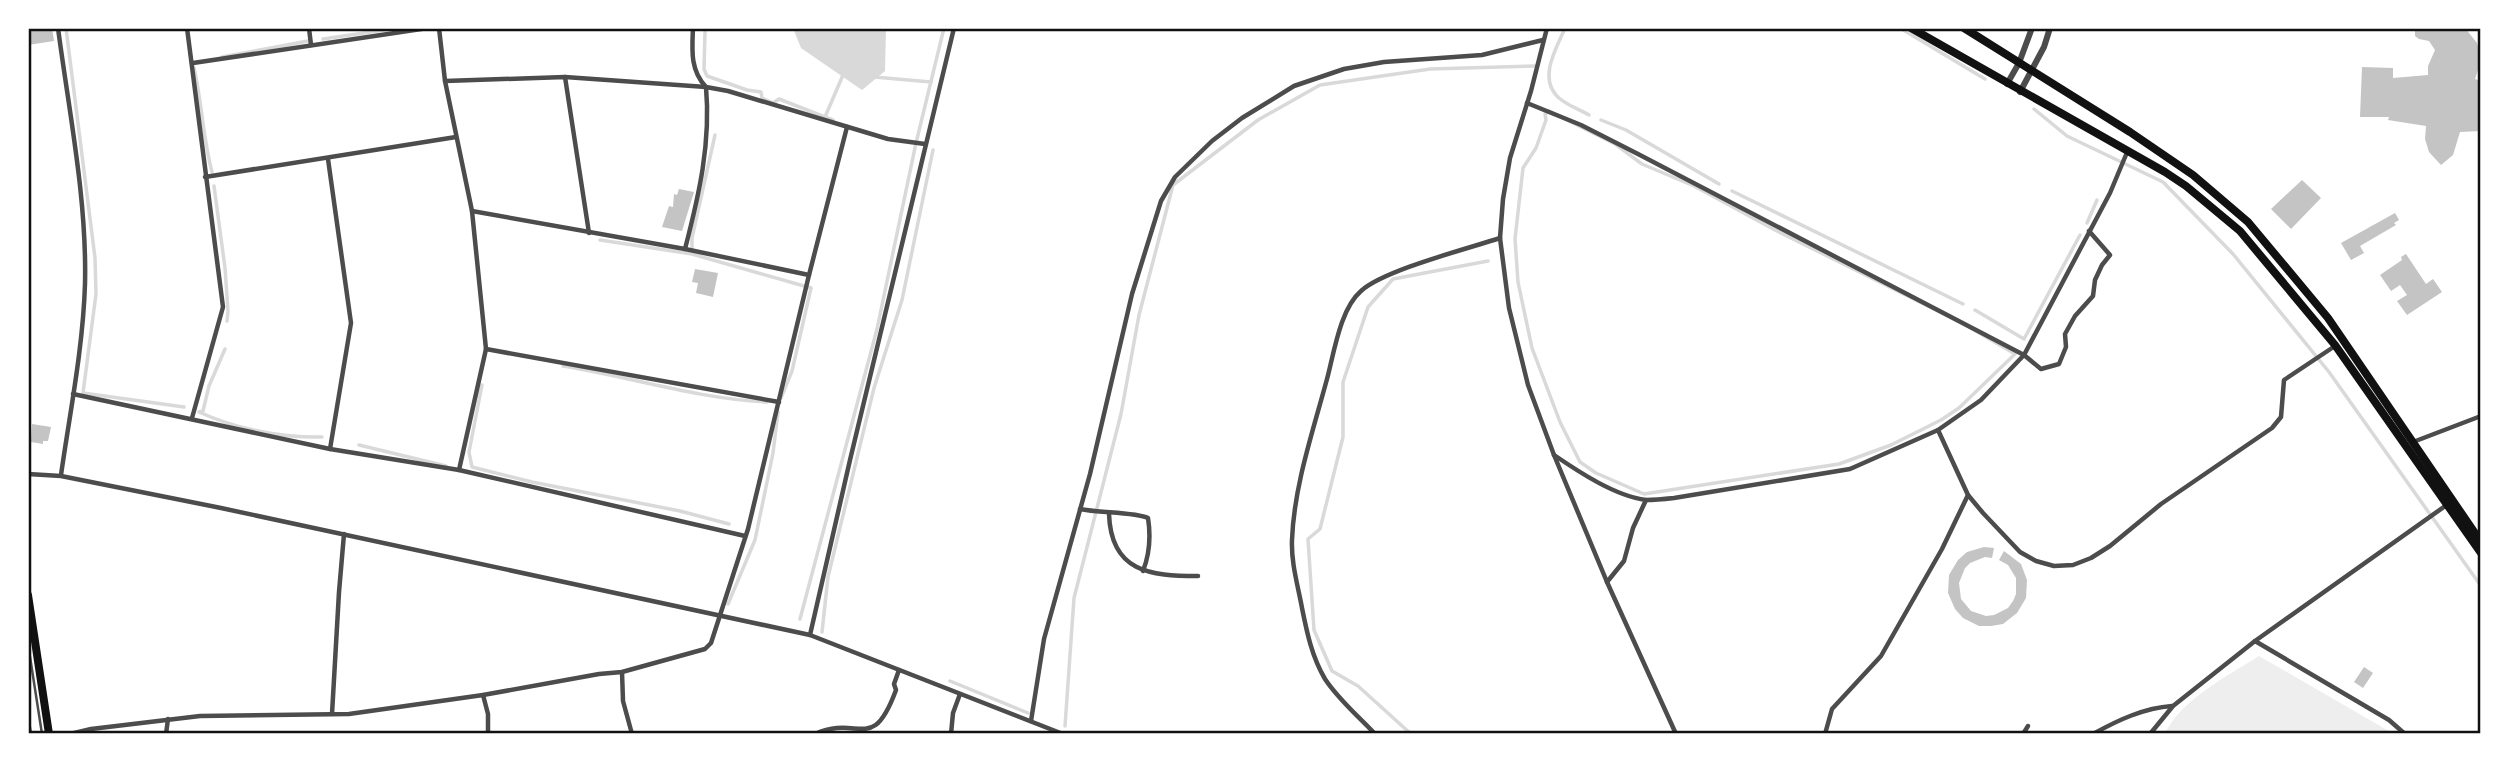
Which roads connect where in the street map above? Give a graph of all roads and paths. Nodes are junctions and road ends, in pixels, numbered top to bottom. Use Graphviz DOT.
graph roads {
  1 [pos="58,28"];
  2 [pos="187,28"];
  3 [pos="309,28"];
  4 [pos="428,28"];
  5 [pos="439,28"];
  6 [pos="694,28"];
  7 [pos="954,28"];
  8 [pos="1547,28"];
  9 [pos="1911,28"];
  10 [pos="1964,28"];
  11 [pos="2032,28"];
  12 [pos="2050,28"];
  13 [pos="1543,40"];
  14 [pos="311,45"];
  15 [pos="193,63"];
  16 [pos="2019,63"];
  17 [pos="2032,71"];
  18 [pos="565,77"];
  19 [pos="445,81"];
  20 [pos="2007,84"];
  21 [pos="706,87"];
  22 [pos="2020,92"];
  23 [pos="1527,103"];
  24 [pos="847,127"];
  25 [pos="456,137"];
  26 [pos="925,144"];
  27 [pos="2128,150"];
  28 [pos="328,159"];
  29 [pos="205,177"];
  30 [pos="472,211"];
  31 [pos="2090,231"];
  32 [pos="589,233"];
  33 [pos="1500,238"];
  34 [pos="685,249"];
  35 [pos="809,275"];
  36 [pos="2335,345"];
  37 [pos="486,349"];
  38 [pos="2024,355"];
  39 [pos="73,394"];
  40 [pos="779,402"];
  41 [pos="2481,416"];
  42 [pos="192,418"];
  43 [pos="1938,430"];
  44 [pos="2411,443"];
  45 [pos="330,449"];
  46 [pos="1553,455"];
  47 [pos="459,470"];
  48 [pos="28,474"];
  49 [pos="61,476"];
  50 [pos="1968,495"];
  51 [pos="1646,500"];
  52 [pos="2449,502"];
  53 [pos="1080,509"];
  54 [pos="1109,514"];
  55 [pos="344,534"];
  56 [pos="745,536"];
  57 [pos="2481,542"];
  58 [pos="2481,553"];
  59 [pos="1143,571"];
  60 [pos="1198,576"];
  61 [pos="1607,582"];
  62 [pos="28,595"];
  63 [pos="720,614"];
  64 [pos="810,635"];
  65 [pos="2255,641"];
  66 [pos="28,644"];
  67 [pos="899,670"];
  68 [pos="622,672"];
  69 [pos="960,694"];
  70 [pos="484,695"];
  71 [pos="2173,706"];
  72 [pos="332,714"];
  73 [pos="28,715"];
  74 [pos="168,719"];
  75 [pos="1031,721"];
  76 [pos="2028,726"];
  77 [pos="1053,732"];
  78 [pos="31,734"];
  79 [pos="42,734"];
  80 [pos="49,734"];
  81 [pos="70,734"];
  82 [pos="166,734"];
  83 [pos="488,734"];
  84 [pos="632,734"];
  85 [pos="815,734"];
  86 [pos="951,734"];
  87 [pos="1063,734"];
  88 [pos="1375,734"];
  89 [pos="1676,734"];
  90 [pos="1825,734"];
  91 [pos="2023,734"];
  92 [pos="2093,734"];
  93 [pos="2150,734"];
  94 [pos="2405,734"];
  1 -- 39 [label="street"];
  2 -- 15 [label="street"];
  3 -- 14 [label="street"];
  4 -- 14 [label="street"];
  5 -- 19 [label="street"];
  6 -- 21 [label="street"];
  7 -- 26 [label="street"];
  8 -- 13 [label="street"];
  9 -- 20 [label="main road"];
  10 -- 16 [label="main road"];
  11 -- 16 [label="street"];
  12 -- 17 [label="street"];
  13 -- 23 [label="street"];
  13 -- 53 [label="street"];
  14 -- 15 [label="street"];
  15 -- 29 [label="street"];
  16 -- 17 [label="main road"];
  16 -- 20 [label="street"];
  17 -- 22 [label="street"];
  17 -- 44 [label="main road"];
  18 -- 19 [label="street"];
  18 -- 21 [label="street"];
  18 -- 32 [label="street"];
  19 -- 25 [label="street"];
  20 -- 22 [label="main road"];
  21 -- 24 [label="street"];
  21 -- 34 [label="street"];
  22 -- 27 [label="main road"];
  23 -- 33 [label="street"];
  23 -- 38 [label="street"];
  24 -- 26 [label="street"];
  24 -- 35 [label="street"];
  25 -- 28 [label="street"];
  25 -- 30 [label="street"];
  26 -- 64 [label="street"];
  27 -- 31 [label="street"];
  27 -- 36 [label="main road"];
  28 -- 29 [label="street"];
  28 -- 45 [label="street"];
  29 -- 42 [label="street"];
  30 -- 32 [label="street"];
  30 -- 37 [label="street"];
  31 -- 38 [label="street"];
  31 -- 38 [label="street"];
  32 -- 34 [label="street"];
  33 -- 46 [label="street"];
  33 -- 88 [label="street"];
  34 -- 35 [label="street"];
  35 -- 40 [label="street"];
  36 -- 50 [label="street"];
  36 -- 52 [label="main road"];
  37 -- 40 [label="street"];
  37 -- 47 [label="street"];
  38 -- 43 [label="street"];
  39 -- 42 [label="street"];
  39 -- 49 [label="street"];
  40 -- 56 [label="street"];
  41 -- 44 [label="street"];
  42 -- 45 [label="street"];
  43 -- 50 [label="street"];
  43 -- 51 [label="street"];
  44 -- 52 [label="main road"];
  45 -- 47 [label="street"];
  46 -- 51 [label="street"];
  46 -- 61 [label="street"];
  47 -- 56 [label="street"];
  48 -- 49 [label="street"];
  49 -- 55 [label="street"];
  50 -- 90 [label="street"];
  51 -- 61 [label="street"];
  52 -- 57 [label="main road"];
  52 -- 58 [label="main road"];
  52 -- 65 [label="street"];
  53 -- 54 [label="street"];
  53 -- 75 [label="street"];
  54 -- 59 [label="street"];
  54 -- 59 [label="street"];
  55 -- 63 [label="street"];
  55 -- 72 [label="street"];
  56 -- 63 [label="street"];
  59 -- 60 [label="street"];
  61 -- 89 [label="street"];
  62 -- 80 [label="main road"];
  63 -- 64 [label="street"];
  63 -- 68 [label="street"];
  64 -- 67 [label="street"];
  65 -- 71 [label="street"];
  65 -- 94 [label="street"];
  66 -- 79 [label="lane"];
  67 -- 69 [label="street"];
  67 -- 85 [label="street"];
  68 -- 70 [label="street"];
  68 -- 84 [label="street"];
  69 -- 75 [label="street"];
  69 -- 86 [label="street"];
  70 -- 72 [label="street"];
  70 -- 83 [label="street"];
  71 -- 92 [label="street"];
  71 -- 93 [label="street"];
  72 -- 74 [label="street"];
  73 -- 78 [label="lane"];
  74 -- 81 [label="street"];
  74 -- 82 [label="street"];
  75 -- 77 [label="street"];
  76 -- 91 [label="street"];
  77 -- 87 [label="street"];
}
